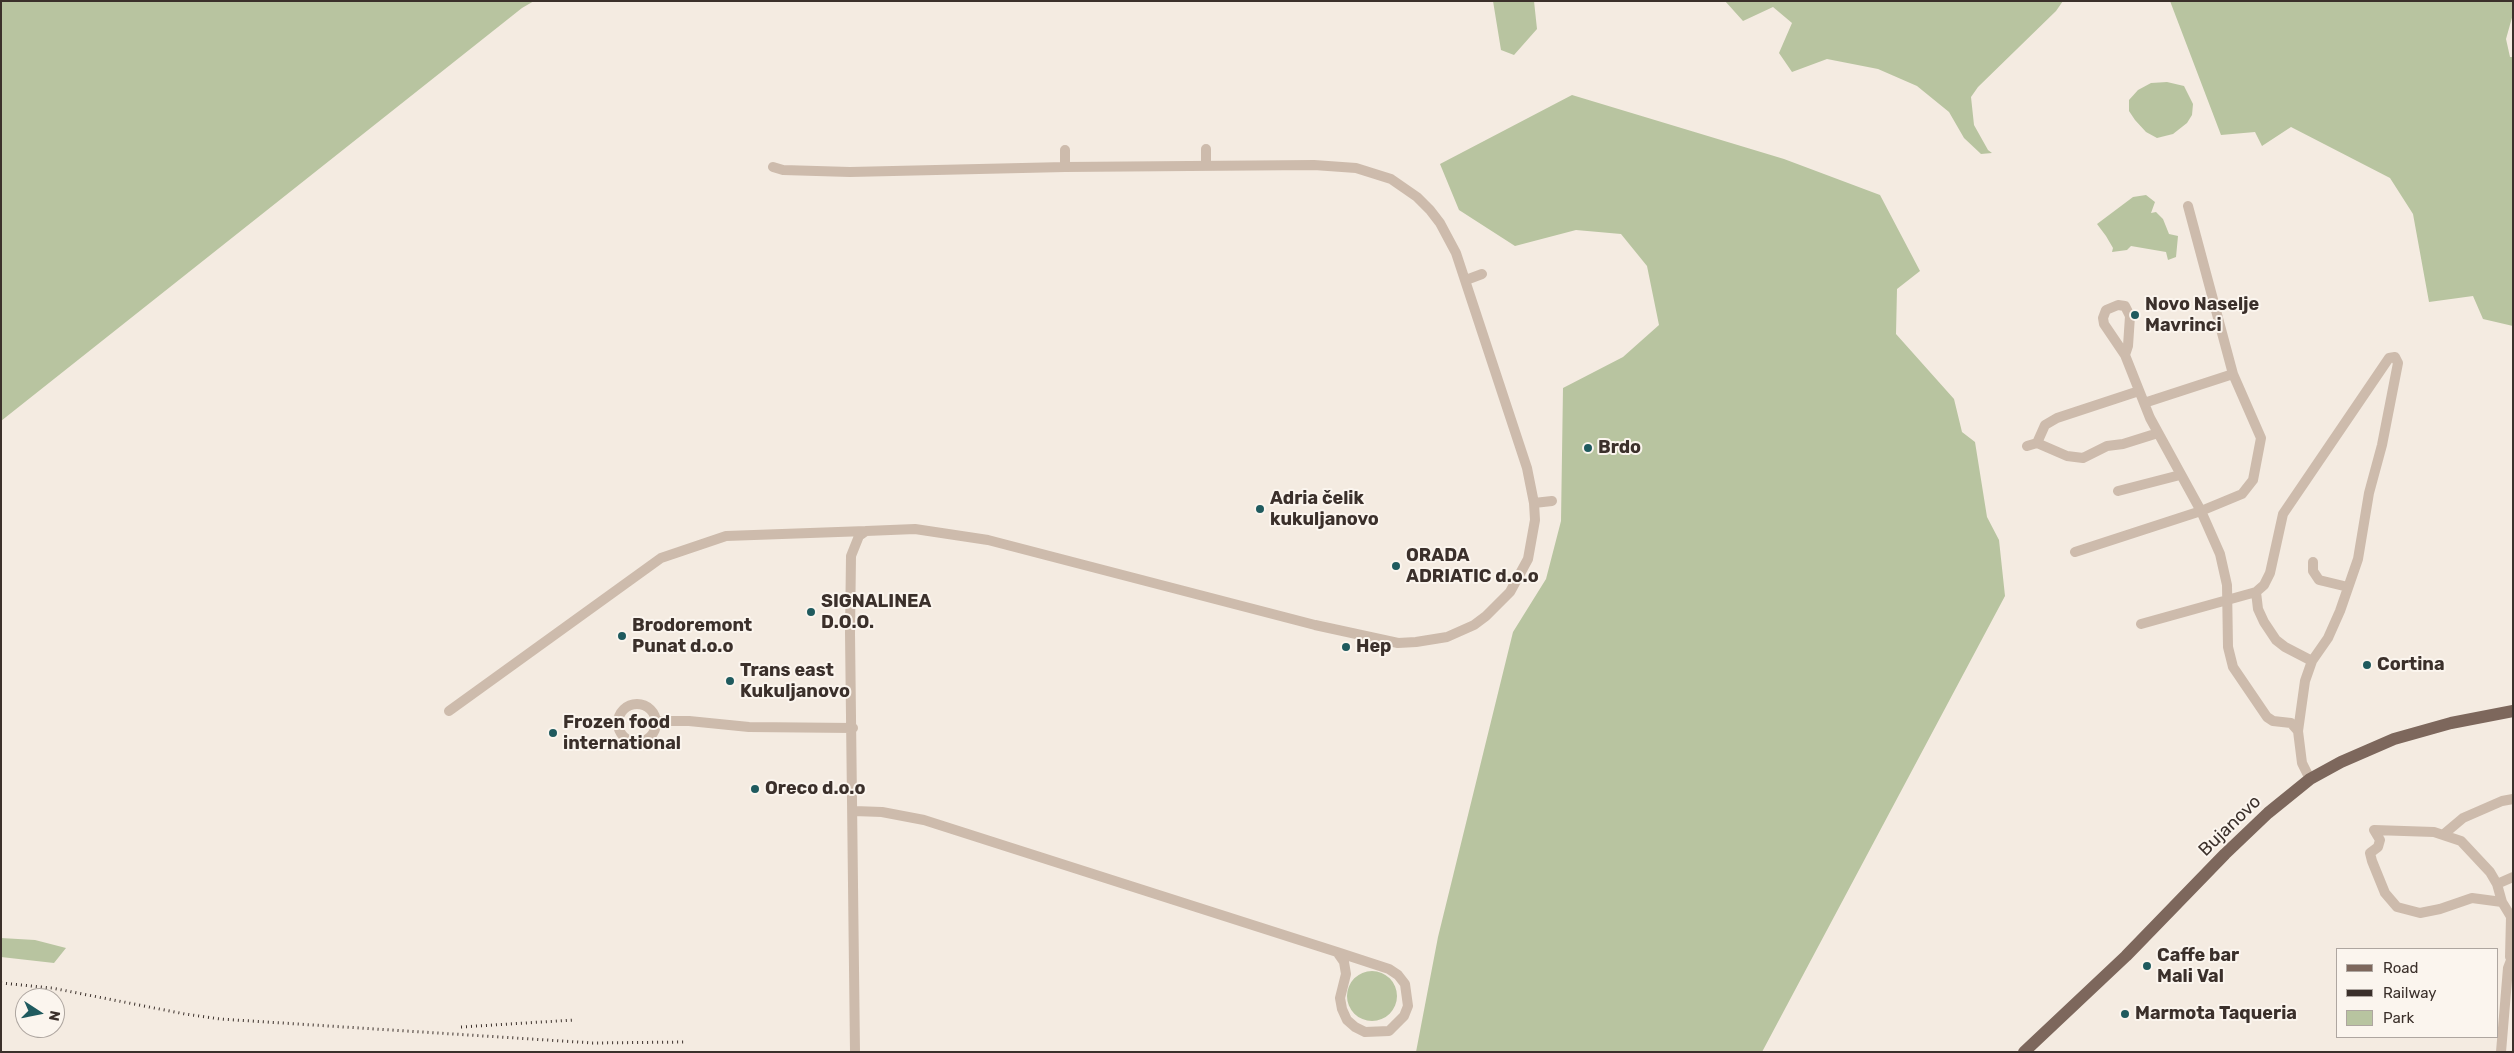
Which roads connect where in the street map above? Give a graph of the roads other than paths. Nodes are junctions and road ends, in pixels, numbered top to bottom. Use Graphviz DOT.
graph roads {
  1 [pos="1206,149"];
  2 [pos="1066,150"];
  3 [pos="1206,166"];
  4 [pos="773,167"];
  5 [pos="1065,167"];
  6 [pos="2188,206"];
  7 [pos="1482,274"];
  8 [pos="1466,280"];
  9 [pos="2125,354"];
  10 [pos="2233,374"];
  11 [pos="2139,391"];
  12 [pos="2144,403"];
  13 [pos="2158,433"];
  14 [pos="2180,475"];
  15 [pos="2118,491"];
  16 [pos="1552,501"];
  17 [pos="1534,503"];
  18 [pos="2201,511"];
  19 [pos="866,531"];
  20 [pos="2075,552"];
  21 [pos="2313,562"];
  22 [pos="2348,587"];
  23 [pos="2256,592"];
  24 [pos="2227,600"];
  25 [pos="2141,624"];
  26 [pos="2312,661"];
  27 [pos="449,711"];
  28 [pos="2513,711"];
  29 [pos="656,721"];
  30 [pos="852,728"];
  31 [pos="2298,732"];
  32 [pos="2310,779"];
  33 [pos="2513,799"];
  34 [pos="854,811"];
  35 [pos="2444,834"];
  36 [pos="2513,877"];
  37 [pos="2497,884"];
  38 [pos="2502,902"];
  39 [pos="2512,919"];
  40 [pos="1337,952"];
  41 [pos="2512,956"];
  42 [pos="855,1052"];
  43 [pos="2024,1052"];
  44 [pos="2501,1052"];
  1 -- 3 [label="street"];
  2 -- 5 [label="street"];
  3 -- 5 [label="street"];
  3 -- 8 [label="street"];
  4 -- 5 [label="street"];
  6 -- 10 [label="street"];
  7 -- 8 [label="street"];
  8 -- 17 [label="street"];
  9 -- 11 [label="street"];
  10 -- 12 [label="street"];
  10 -- 18 [label="street"];
  11 -- 12 [label="street"];
  11 -- 13 [label="street"];
  12 -- 13 [label="street"];
  13 -- 14 [label="street"];
  14 -- 15 [label="street"];
  14 -- 18 [label="street"];
  16 -- 17 [label="street"];
  17 -- 19 [label="street"];
  18 -- 20 [label="street"];
  18 -- 24 [label="street"];
  19 -- 27 [label="street"];
  19 -- 30 [label="street"];
  21 -- 22 [label="street"];
  22 -- 23 [label="street"];
  22 -- 26 [label="street"];
  23 -- 24 [label="street"];
  23 -- 26 [label="street"];
  24 -- 25 [label="street"];
  24 -- 31 [label="street"];
  26 -- 31 [label="street"];
  28 -- 32 [label="main road, Bujanovo"];
  29 -- 30 [label="street"];
  30 -- 34 [label="street"];
  31 -- 32 [label="street"];
  32 -- 43 [label="main road, Bujanovo"];
  33 -- 35 [label="street"];
  34 -- 40 [label="street"];
  34 -- 42 [label="street"];
  35 -- 37 [label="street"];
  35 -- 38 [label="street"];
  36 -- 37 [label="street"];
  37 -- 38 [label="street"];
  38 -- 39 [label="street"];
  39 -- 41 [label="street"];
  40 -- 40 [label="street"];
  41 -- 44 [label="street"];
}
